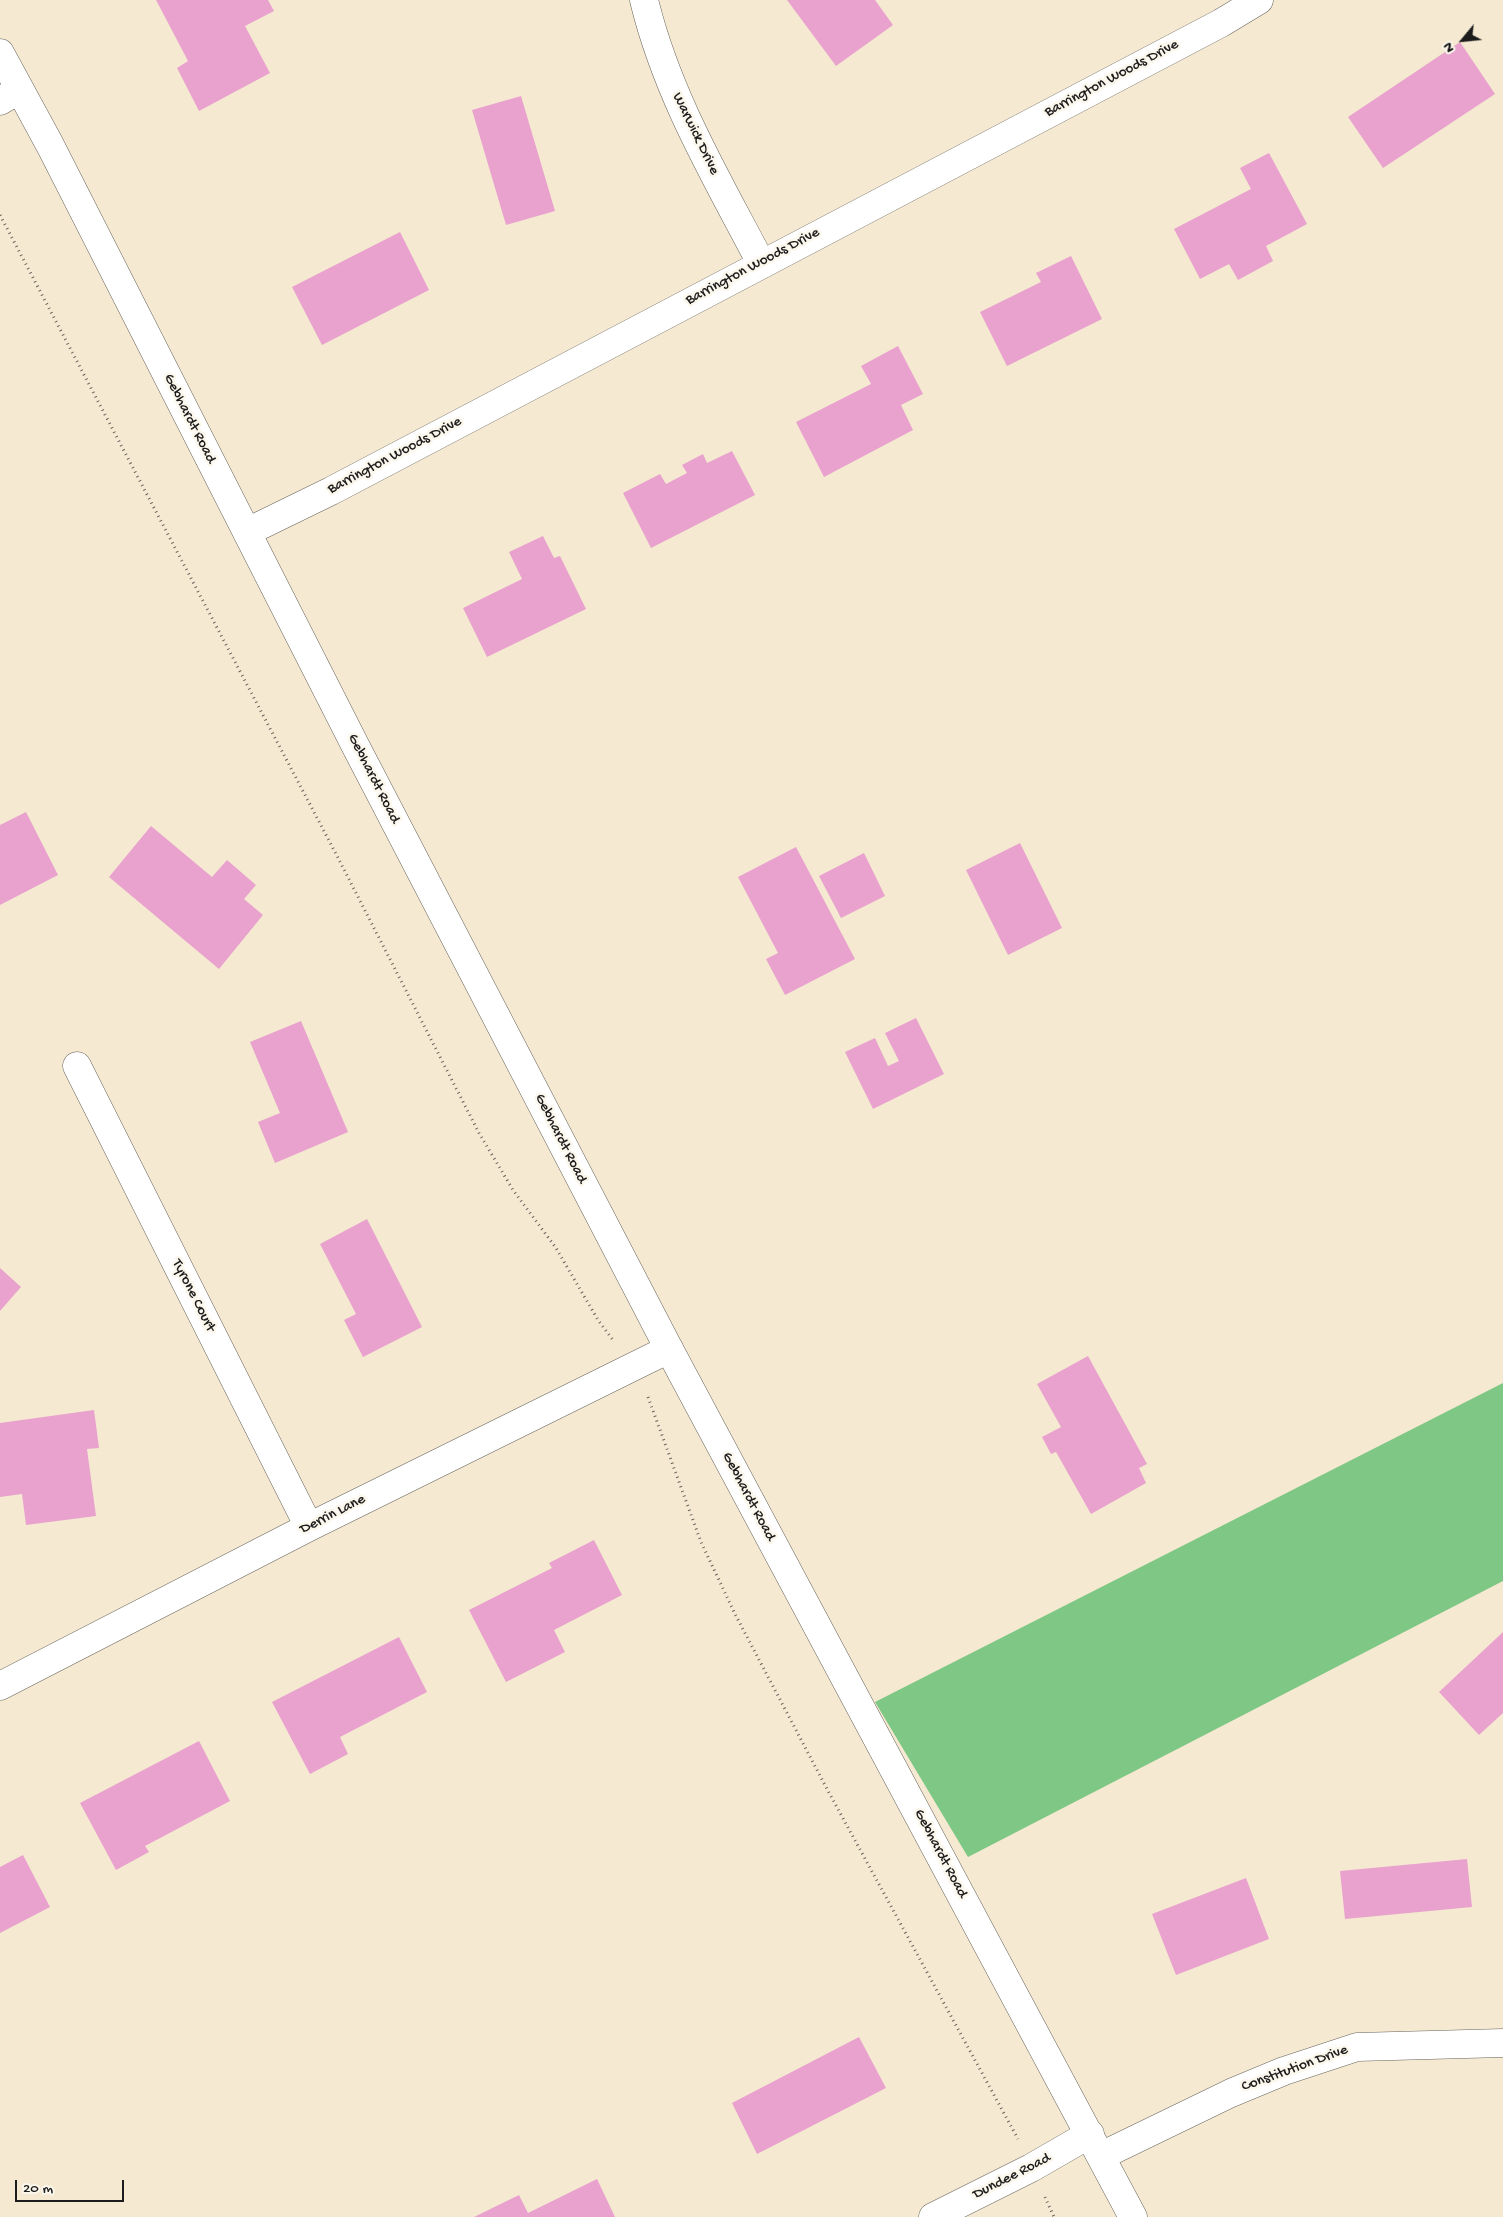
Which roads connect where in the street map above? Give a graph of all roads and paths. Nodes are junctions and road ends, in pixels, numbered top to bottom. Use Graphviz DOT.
graph roads {
  1 [pos="644,0"];
  2 [pos="1259,0"];
  3 [pos="0,53"];
  4 [pos="10,95"];
  5 [pos="0,215"];
  6 [pos="761,263"];
  7 [pos="247,532"];
  8 [pos="77,1066"];
  9 [pos="669,1349"];
  10 [pos="632,1367"];
  11 [pos="309,1526"];
  12 [pos="0,1686"];
  13 [pos="1503,2043"];
  14 [pos="1096,2145"];
  15 [pos="1031,2168"];
  16 [pos="933,2217"];
  17 [pos="1054,2217"];
  18 [pos="1134,2217"];
  1 -- 6 [label="street, Warwick Drive"];
  2 -- 6 [label="street, Barrington Woods Drive"];
  3 -- 4 [label="street, Gebhardt Road"];
  4 -- 7 [label="street, Gebhardt Road"];
  5 -- 10 [label="path"];
  6 -- 7 [label="street, Barrington Woods Drive"];
  7 -- 9 [label="street, Gebhardt Road"];
  8 -- 11 [label="street, Tyrone Court"];
  9 -- 10 [label="street, Derrin Lane"];
  9 -- 14 [label="street, Gebhardt Road"];
  10 -- 11 [label="street, Derrin Lane"];
  10 -- 15 [label="path"];
  11 -- 12 [label="street, Derrin Lane"];
  13 -- 14 [label="street, Constitution Drive"];
  14 -- 15 [label="street, Dundee Road"];
  14 -- 18 [label="street, Gebhardt Road"];
  15 -- 16 [label="street, Dundee Road"];
  15 -- 17 [label="path"];
}
